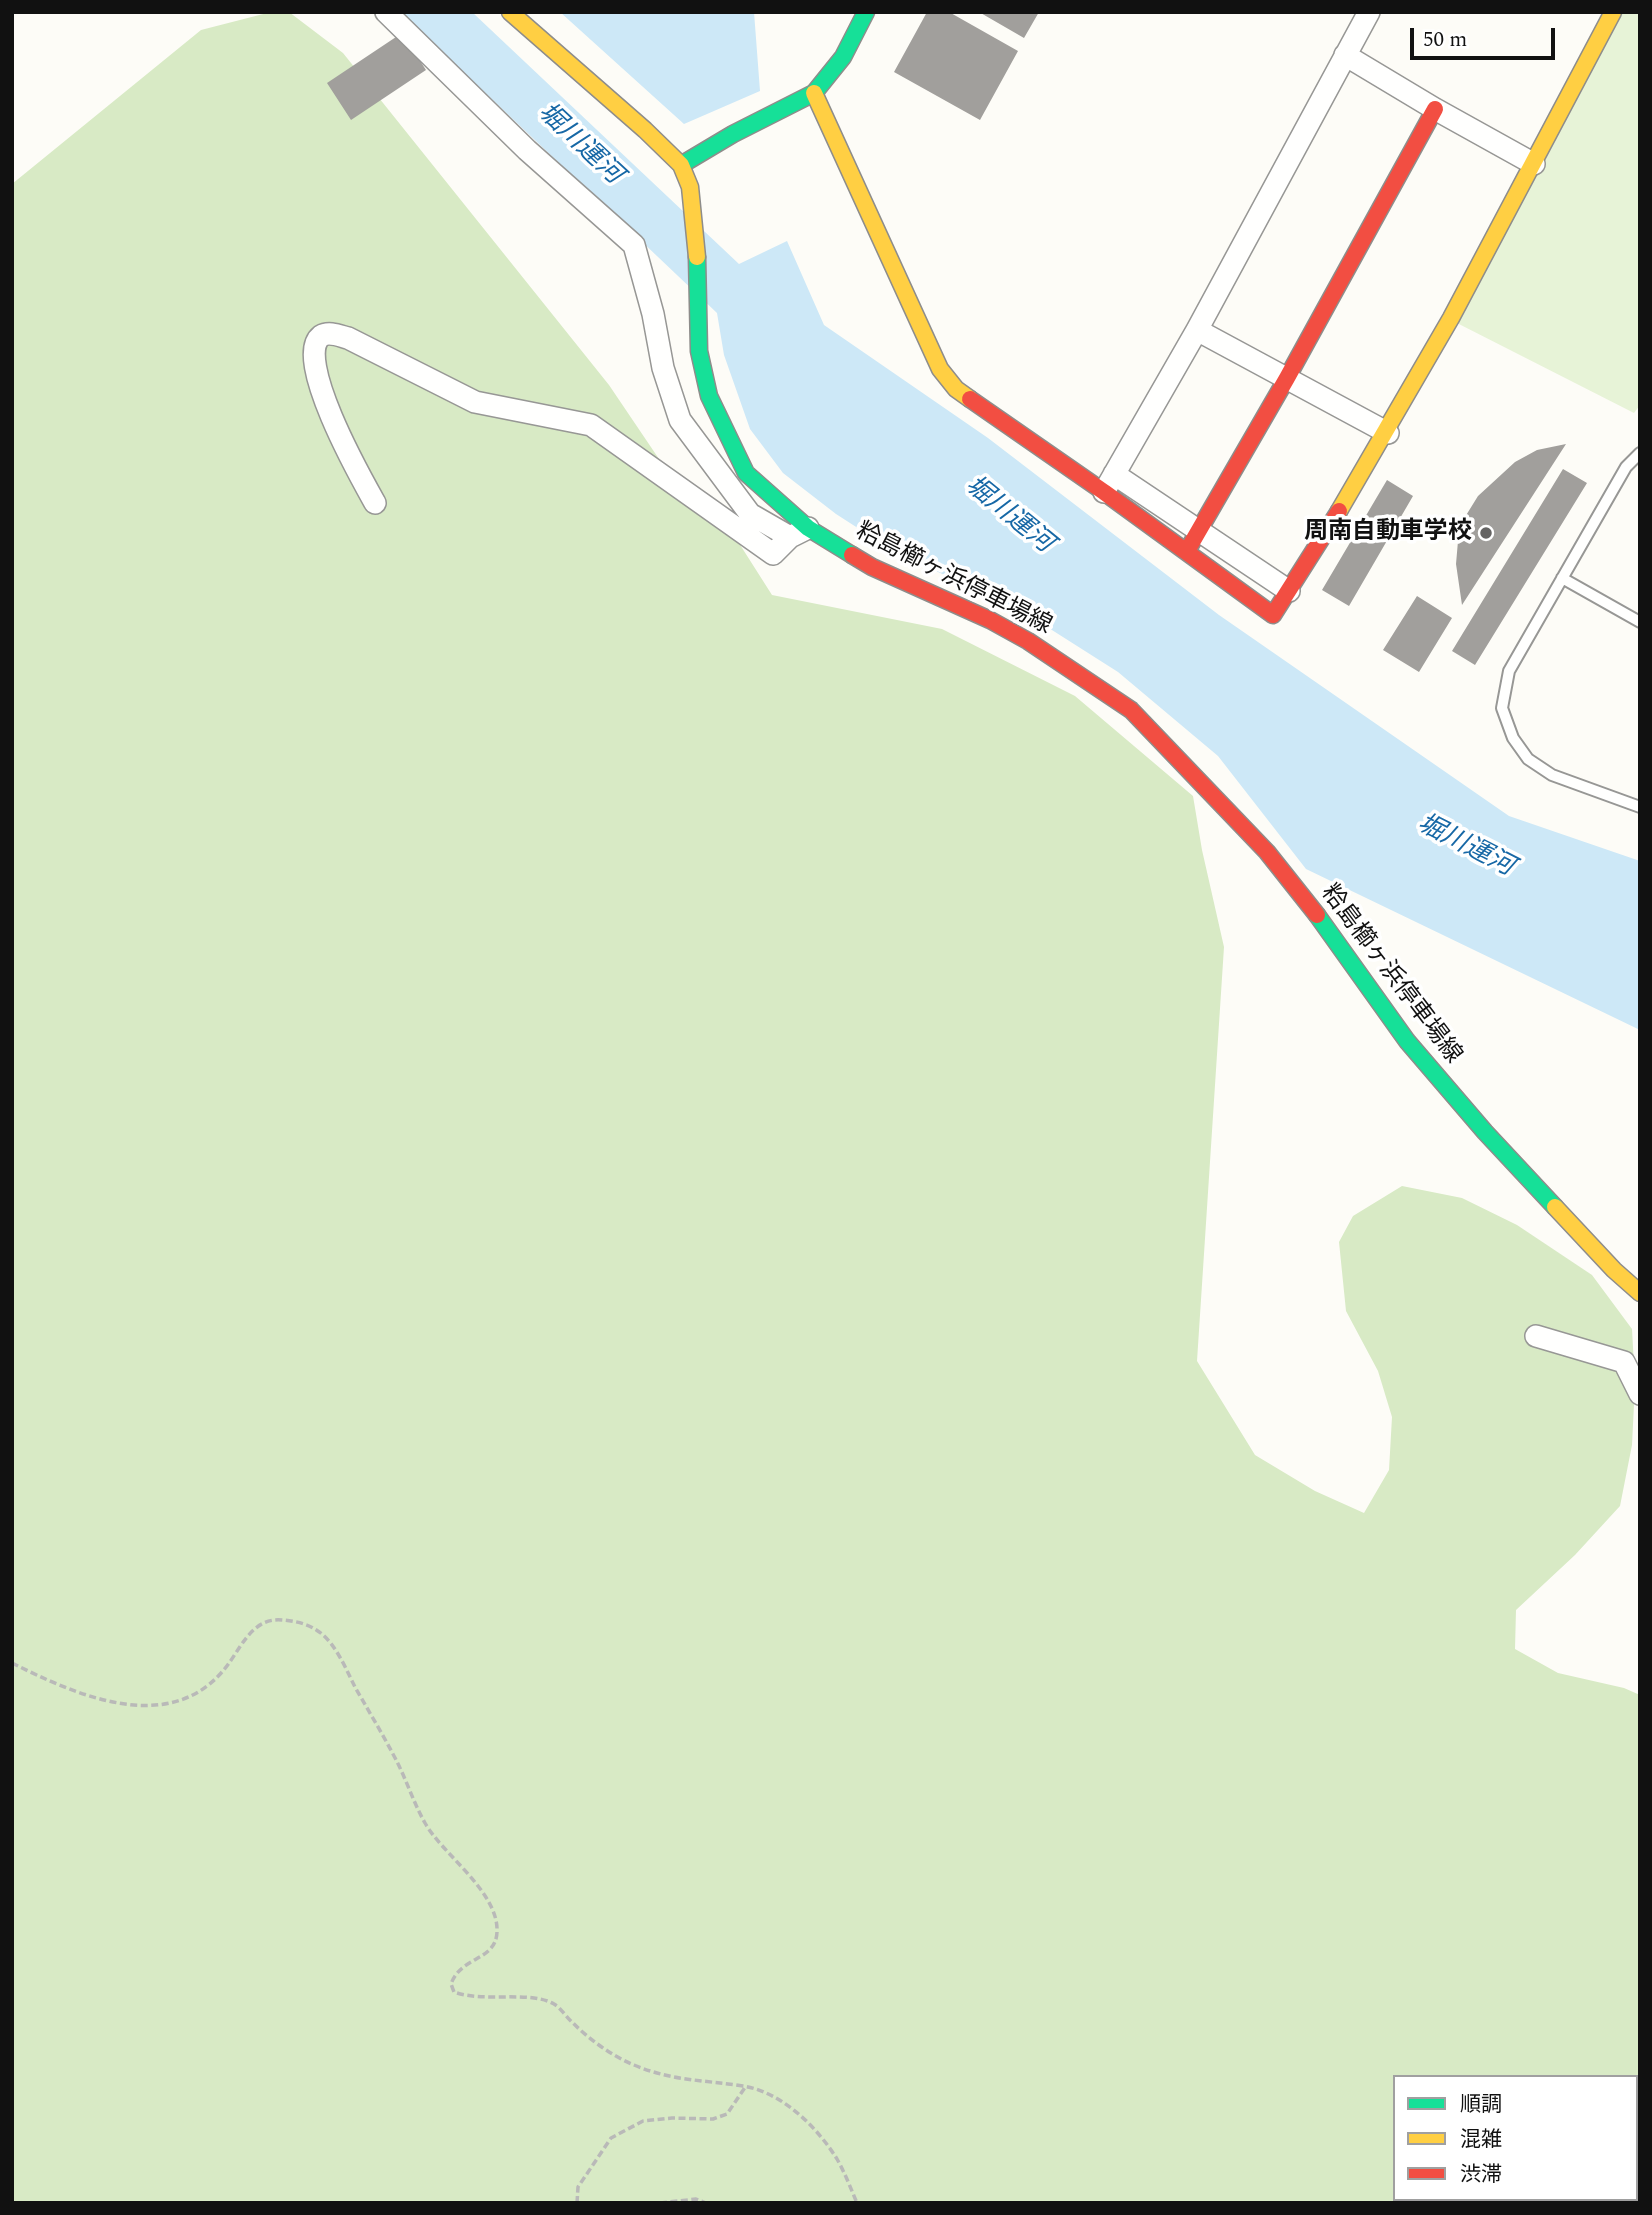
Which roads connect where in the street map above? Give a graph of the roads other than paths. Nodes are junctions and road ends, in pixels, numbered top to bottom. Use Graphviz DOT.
graph roads {
  1 [pos="386,12"];
  2 [pos="510,12"];
  3 [pos="866,12"];
  4 [pos="1368,12"];
  5 [pos="1613,12"];
  6 [pos="1345,55"];
  7 [pos="814,93"];
  8 [pos="1435,110"];
  9 [pos="1534,164"];
  10 [pos="681,165"];
  11 [pos="1197,330"];
  12 [pos="1287,378"];
  13 [pos="1388,433"];
  14 [pos="1640,453"];
  15 [pos="1109,483"];
  16 [pos="375,503"];
  17 [pos="1198,531"];
  18 [pos="799,533"];
  19 [pos="1187,551"];
  20 [pos="1562,578"];
  21 [pos="1289,591"];
  22 [pos="1640,622"];
  23 [pos="1640,807"];
  24 [pos="1640,1293"];
  25 [pos="1536,1336"];
  26 [pos="1632,1356"];
  27 [pos="1640,1394"];
  1 -- 18 [label="street"];
  2 -- 10 [label="street, 粭島櫛ヶ浜停車場線"];
  3 -- 7 [label="street"];
  4 -- 6 [label="street"];
  5 -- 9 [label="street"];
  6 -- 8 [label="street"];
  6 -- 11 [label="street"];
  7 -- 10 [label="street"];
  7 -- 15 [label="street"];
  8 -- 9 [label="street"];
  8 -- 12 [label="street"];
  9 -- 13 [label="street"];
  10 -- 18 [label="street, 粭島櫛ヶ浜停車場線"];
  11 -- 12 [label="street"];
  11 -- 15 [label="street"];
  12 -- 13 [label="street"];
  12 -- 17 [label="street"];
  13 -- 21 [label="street"];
  14 -- 20 [label="lane"];
  15 -- 17 [label="street"];
  15 -- 19 [label="street"];
  16 -- 18 [label="street"];
  17 -- 19 [label="street"];
  17 -- 21 [label="street"];
  18 -- 24 [label="street, 粭島櫛ヶ浜停車場線"];
  19 -- 21 [label="street"];
  20 -- 22 [label="lane"];
  20 -- 23 [label="lane"];
  25 -- 26 [label="street"];
  26 -- 27 [label="street"];
}
